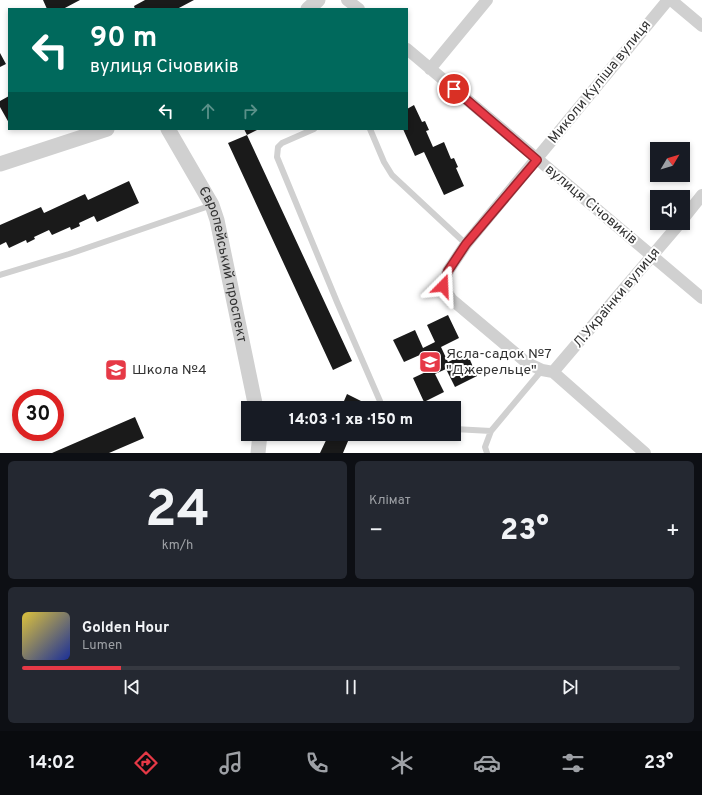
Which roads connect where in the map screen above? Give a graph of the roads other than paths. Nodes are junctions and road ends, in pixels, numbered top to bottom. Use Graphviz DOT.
graph roads {
  1 [pos="347,0"];
  2 [pos="487,0"];
  3 [pos="668,0"];
  4 [pos="671,0"];
  5 [pos="358,8"];
  6 [pos="702,26"];
  7 [pos="408,50"];
  8 [pos="430,69"];
  9 [pos="104,130"];
  10 [pos="169,130"];
  11 [pos="312,130"];
  12 [pos="370,130"];
  13 [pos="537,160"];
  14 [pos="0,164"];
  15 [pos="702,195"];
  16 [pos="212,205"];
  17 [pos="690,210"];
  18 [pos="674,230"];
  19 [pos="466,244"];
  20 [pos="652,257"];
  21 [pos="0,275"];
  22 [pos="702,298"];
  23 [pos="548,371"];
  24 [pos="255,401"];
  25 [pos="380,401"];
  26 [pos="461,429"];
  27 [pos="492,431"];
  28 [pos="259,441"];
  29 [pos="258,453"];
  30 [pos="487,453"];
  31 [pos="645,453"];
  1 -- 5 [label="street"];
  2 -- 8 [label="street"];
  3 -- 13 [label="street, Миколи Куліша вулиця"];
  4 -- 6 [label="street"];
  7 -- 8 [label="street, вулиця Січовиків"];
  8 -- 13 [label="street, вулиця Січовиків"];
  9 -- 14 [label="street"];
  10 -- 16 [label="street, Європейський проспект"];
  11 -- 25 [label="lane"];
  12 -- 19 [label="lane"];
  13 -- 19 [label="street, Миколи Куліша вулиця"];
  13 -- 20 [label="street, вулиця Січовиків"];
  15 -- 17 [label="street"];
  16 -- 21 [label="lane"];
  16 -- 24 [label="street, Європейський проспект"];
  18 -- 20 [label="street, Л.Українки вулиця"];
  19 -- 23 [label="street, Миколи Куліша вулиця"];
  20 -- 22 [label="street, вулиця Січовиків"];
  20 -- 23 [label="street, Л.Українки вулиця"];
  23 -- 27 [label="lane"];
  23 -- 31 [label="street"];
  26 -- 27 [label="lane"];
  27 -- 30 [label="lane"];
  28 -- 29 [label="street"];
}
